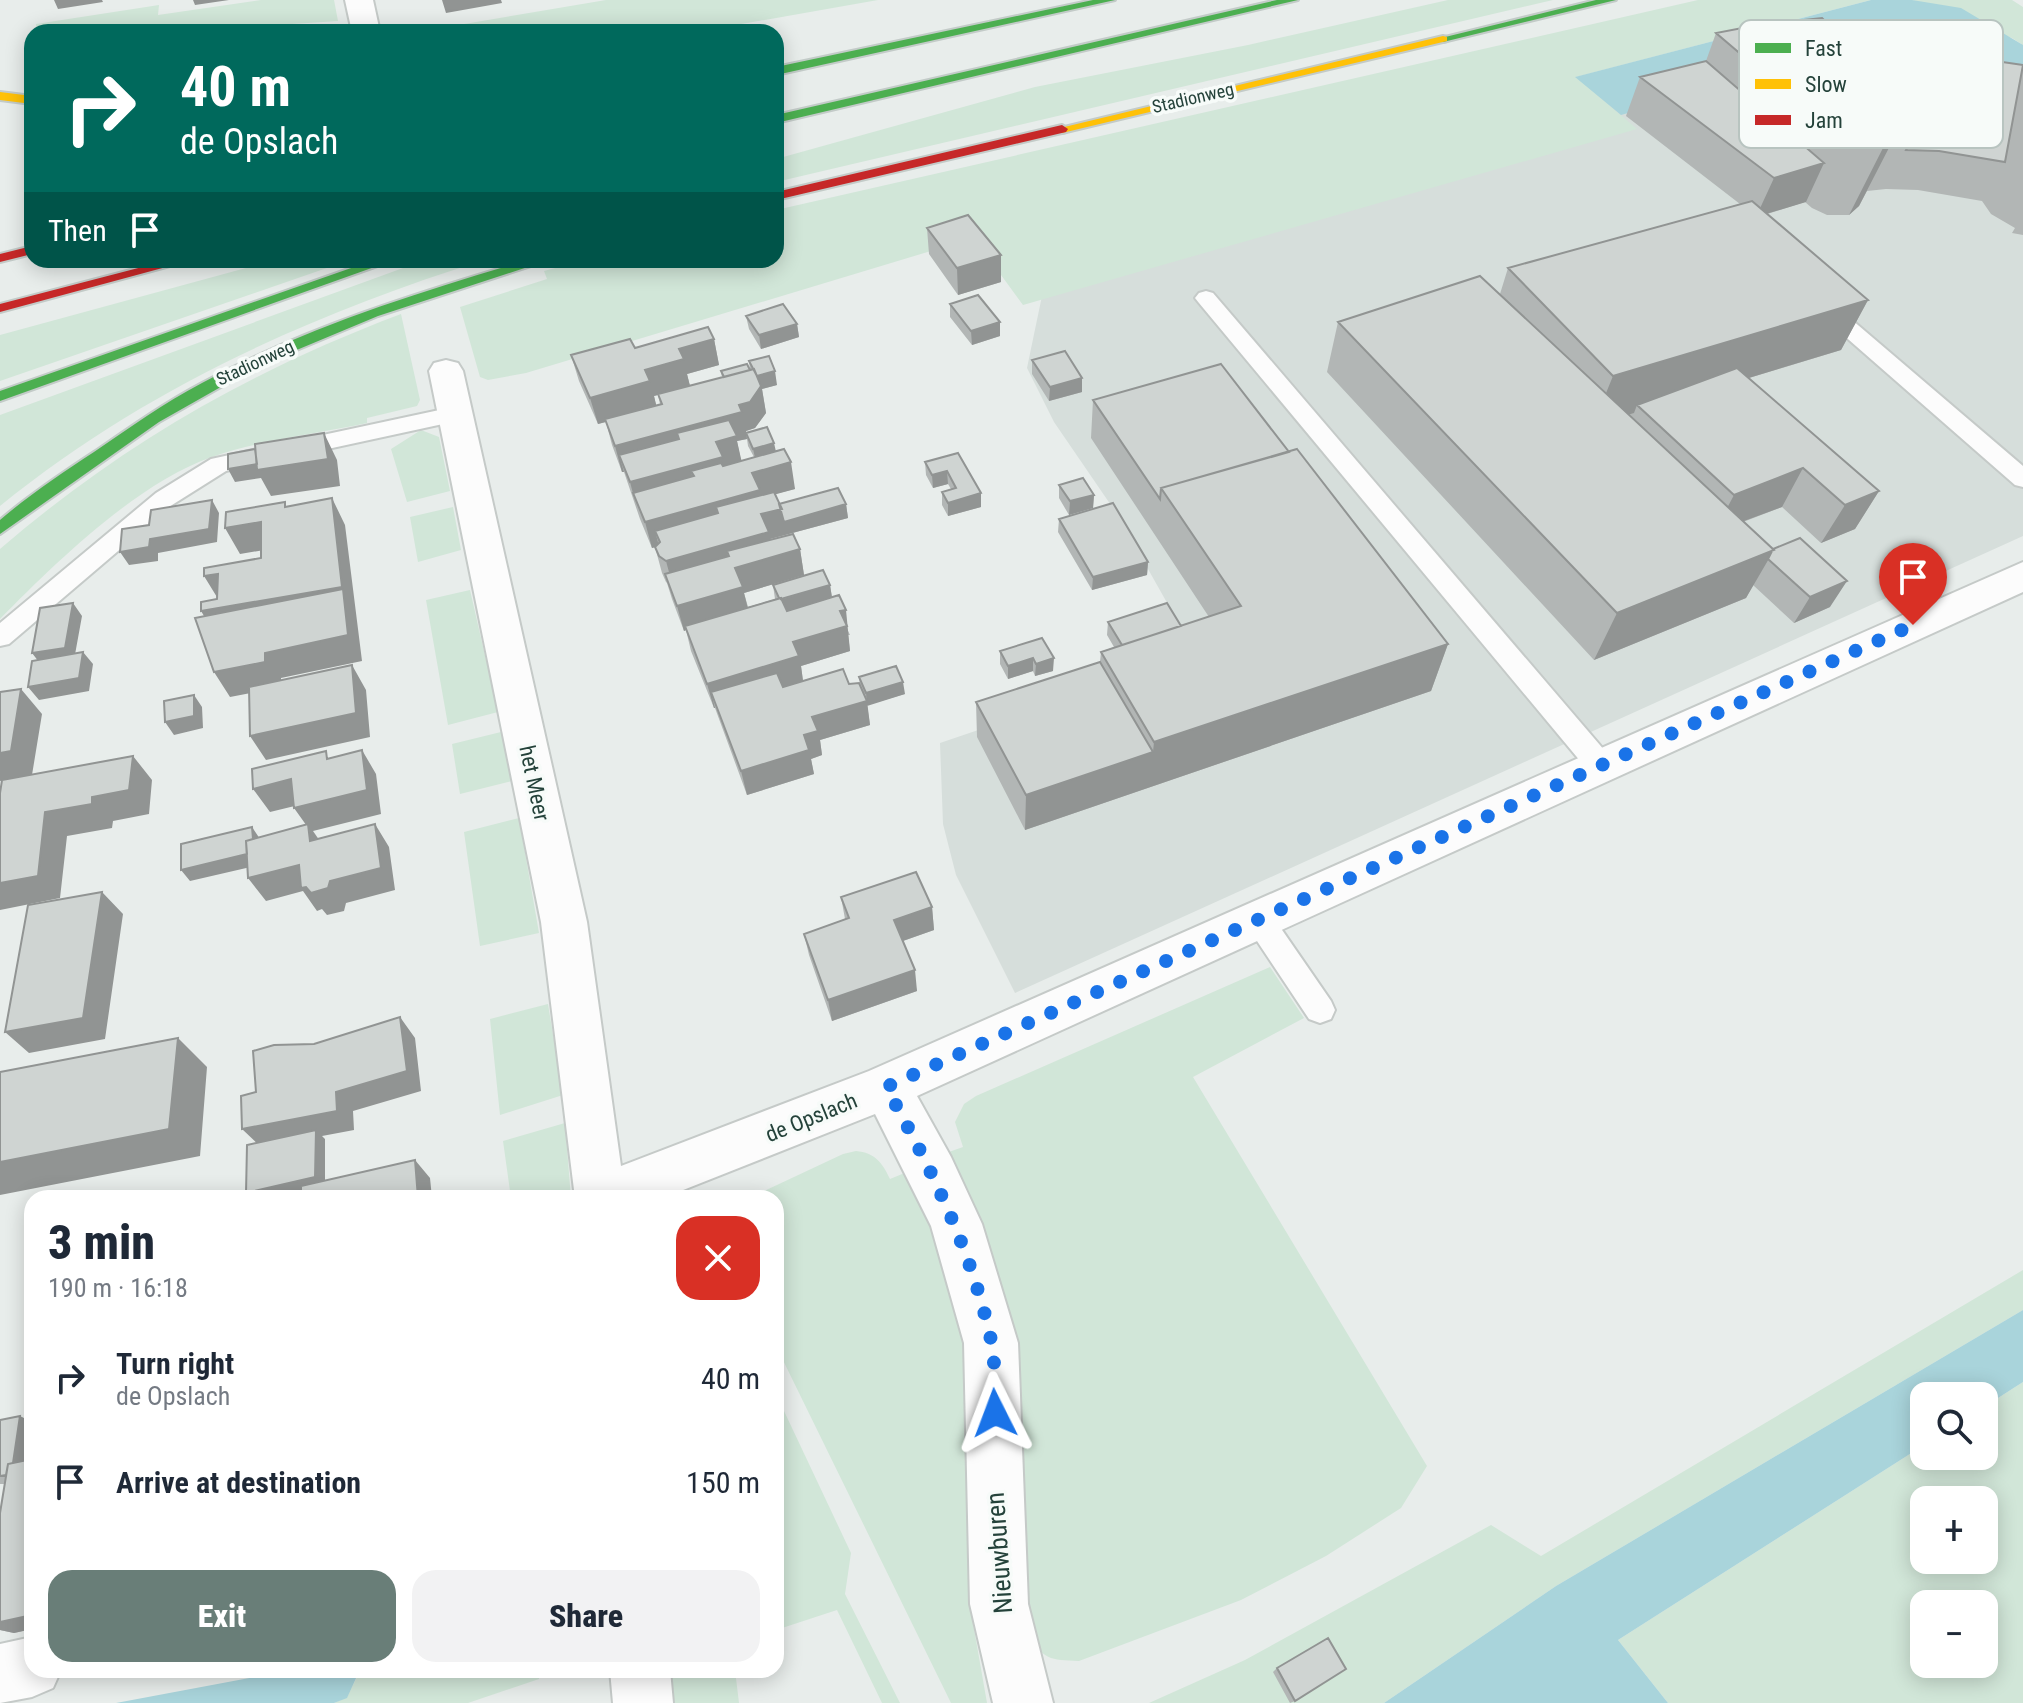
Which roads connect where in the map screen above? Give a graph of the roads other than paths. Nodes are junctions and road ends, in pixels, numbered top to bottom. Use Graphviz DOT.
graph roads {
  1 [pos="359,0"];
  2 [pos="1109,0"];
  3 [pos="1292,0"];
  4 [pos="1610,0"];
  5 [pos="1273,4"];
  6 [pos="364,24"];
  7 [pos="784,69"];
  8 [pos="1033,79"];
  9 [pos="0,96"];
  10 [pos="24,99"];
  11 [pos="784,117"];
  12 [pos="784,194"];
  13 [pos="24,252"];
  14 [pos="0,258"];
  15 [pos="154,268"];
  16 [pos="361,268"];
  17 [pos="515,268"];
  18 [pos="1811,296"];
  19 [pos="1206,298"];
  20 [pos="0,308"];
  21 [pos="446,371"];
  22 [pos="0,396"];
  23 [pos="458,414"];
  24 [pos="2023,479"];
  25 [pos="0,529"];
  26 [pos="2023,576"];
  27 [pos="0,637"];
  28 [pos="1601,766"];
  29 [pos="1259,920"];
  30 [pos="1320,1010"];
  31 [pos="886,1087"];
  32 [pos="600,1190"];
  33 [pos="622,1190"];
  34 [pos="24,1669"];
  35 [pos="0,1674"];
  36 [pos="641,1678"];
  37 [pos="643,1703"];
  38 [pos="1023,1703"];
  1 -- 6 [label="street"];
  2 -- 7 [label="main road"];
  3 -- 5 [label="main road"];
  4 -- 12 [label="main road, Stadionweg"];
  5 -- 8 [label="main road"];
  5 -- 11 [label="main road"];
  9 -- 10 [label="main road"];
  13 -- 14 [label="main road"];
  15 -- 20 [label="main road"];
  16 -- 22 [label="main road"];
  17 -- 25 [label="main road, Stadionweg"];
  18 -- 24 [label="lane"];
  19 -- 28 [label="lane"];
  21 -- 23 [label="street, het Meer"];
  23 -- 27 [label="lane"];
  23 -- 32 [label="street, het Meer"];
  26 -- 28 [label="street, de Opslach"];
  28 -- 29 [label="street, de Opslach"];
  29 -- 30 [label="lane"];
  29 -- 31 [label="street, de Opslach"];
  31 -- 33 [label="street, de Opslach"];
  31 -- 38 [label="street, Nieuwburen"];
  34 -- 35 [label="street"];
  36 -- 37 [label="street"];
}
